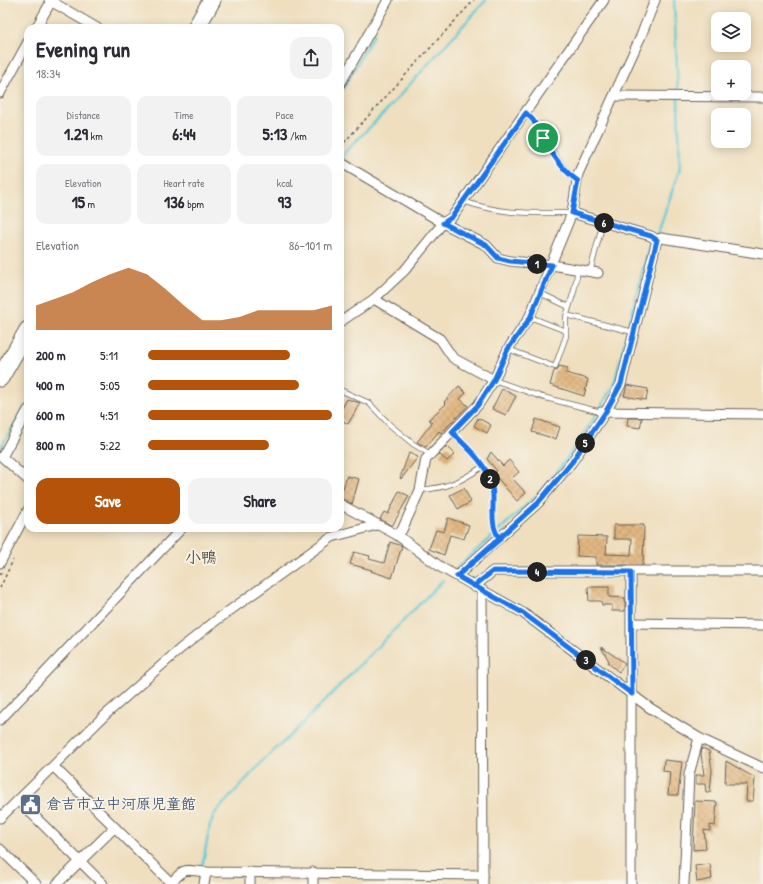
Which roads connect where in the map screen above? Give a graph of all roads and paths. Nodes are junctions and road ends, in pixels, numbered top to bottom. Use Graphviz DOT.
graph roads {
  1 [pos="51,0"];
  2 [pos="212,0"];
  3 [pos="388,0"];
  4 [pos="474,0"];
  5 [pos="604,0"];
  6 [pos="655,0"];
  7 [pos="38,24"];
  8 [pos="90,24"];
  9 [pos="198,24"];
  10 [pos="24,49"];
  11 [pos="344,77"];
  12 [pos="0,93"];
  13 [pos="614,96"];
  14 [pos="763,97"];
  15 [pos="526,113"];
  16 [pos="344,143"];
  17 [pos="344,164"];
  18 [pos="578,181"];
  19 [pos="462,201"];
  20 [pos="572,213"];
  21 [pos="604,222"];
  22 [pos="443,223"];
  23 [pos="654,238"];
  24 [pos="763,254"];
  25 [pos="552,265"];
  26 [pos="578,270"];
  27 [pos="594,273"];
  28 [pos="540,293"];
  29 [pos="374,299"];
  30 [pos="569,306"];
  31 [pos="570,316"];
  32 [pos="530,317"];
  33 [pos="344,319"];
  34 [pos="566,331"];
  35 [pos="632,332"];
  36 [pos="24,337"];
  37 [pos="508,349"];
  38 [pos="0,378"];
  39 [pos="494,380"];
  40 [pos="344,392"];
  41 [pos="601,412"];
  42 [pos="763,414"];
  43 [pos="24,417"];
  44 [pos="452,432"];
  45 [pos="430,454"];
  46 [pos="482,467"];
  47 [pos="24,476"];
  48 [pos="420,490"];
  49 [pos="344,506"];
  50 [pos="24,518"];
  51 [pos="377,525"];
  52 [pos="178,532"];
  53 [pos="397,535"];
  54 [pos="500,539"];
  55 [pos="0,563"];
  56 [pos="763,571"];
  57 [pos="631,572"];
  58 [pos="457,576"];
  59 [pos="478,589"];
  60 [pos="632,623"];
  61 [pos="763,625"];
  62 [pos="632,694"];
  63 [pos="0,720"];
  64 [pos="699,738"];
  65 [pos="54,767"];
  66 [pos="763,768"];
  67 [pos="18,800"];
  68 [pos="0,818"];
  69 [pos="114,828"];
  70 [pos="0,849"];
  71 [pos="79,862"];
  72 [pos="206,872"];
  73 [pos="250,872"];
  74 [pos="313,872"];
  75 [pos="483,880"];
  76 [pos="36,884"];
  77 [pos="57,884"];
  78 [pos="102,884"];
  79 [pos="171,884"];
  80 [pos="204,884"];
  81 [pos="250,884"];
  82 [pos="313,884"];
  83 [pos="631,884"];
  84 [pos="684,884"];
  1 -- 7 [label="street"];
  1 -- 8 [label="street"];
  2 -- 9 [label="highway"];
  3 -- 11 [label="street"];
  4 -- 16 [label="path"];
  5 -- 15 [label="street"];
  6 -- 13 [label="street"];
  10 -- 12 [label="street"];
  13 -- 14 [label="street"];
  13 -- 18 [label="street"];
  15 -- 18 [label="lane"];
  15 -- 19 [label="street"];
  17 -- 22 [label="street"];
  18 -- 20 [label="street"];
  19 -- 20 [label="lane"];
  19 -- 22 [label="street"];
  20 -- 21 [label="street"];
  20 -- 25 [label="street"];
  21 -- 23 [label="street"];
  21 -- 27 [label="lane"];
  22 -- 25 [label="street"];
  22 -- 29 [label="street"];
  23 -- 24 [label="street"];
  23 -- 35 [label="street"];
  25 -- 26 [label="street"];
  25 -- 28 [label="street"];
  26 -- 27 [label="street"];
  26 -- 30 [label="lane"];
  28 -- 30 [label="lane"];
  28 -- 32 [label="street"];
  29 -- 33 [label="street"];
  29 -- 39 [label="street"];
  30 -- 34 [label="lane"];
  31 -- 35 [label="lane"];
  32 -- 34 [label="lane"];
  32 -- 37 [label="street"];
  34 -- 37 [label="lane"];
  35 -- 41 [label="street"];
  36 -- 38 [label="highway"];
  37 -- 39 [label="street"];
  39 -- 41 [label="lane"];
  39 -- 44 [label="street"];
  40 -- 45 [label="lane"];
  41 -- 42 [label="street"];
  41 -- 54 [label="street"];
  43 -- 47 [label="street"];
  44 -- 45 [label="street"];
  44 -- 46 [label="lane"];
  45 -- 48 [label="street"];
  46 -- 48 [label="lane"];
  46 -- 54 [label="lane"];
  48 -- 53 [label="street"];
  49 -- 51 [label="street"];
  50 -- 55 [label="street"];
  51 -- 53 [label="street"];
  51 -- 65 [label="street"];
  52 -- 63 [label="street"];
  53 -- 58 [label="street"];
  54 -- 58 [label="street"];
  56 -- 57 [label="street"];
  57 -- 59 [label="street"];
  57 -- 60 [label="street"];
  58 -- 59 [label="street"];
  59 -- 62 [label="street"];
  59 -- 75 [label="street"];
  60 -- 61 [label="street"];
  60 -- 62 [label="street"];
  62 -- 64 [label="street"];
  62 -- 83 [label="street"];
  64 -- 66 [label="street"];
  64 -- 84 [label="street"];
  65 -- 67 [label="street"];
  65 -- 69 [label="street"];
  67 -- 68 [label="street"];
  67 -- 71 [label="street"];
  69 -- 71 [label="street"];
  69 -- 79 [label="street"];
  70 -- 76 [label="street"];
  71 -- 77 [label="street"];
  71 -- 78 [label="street"];
  72 -- 73 [label="street"];
  72 -- 79 [label="street"];
  72 -- 80 [label="street"];
  73 -- 74 [label="street"];
  73 -- 81 [label="street"];
  74 -- 75 [label="street"];
  74 -- 82 [label="street"];
}
